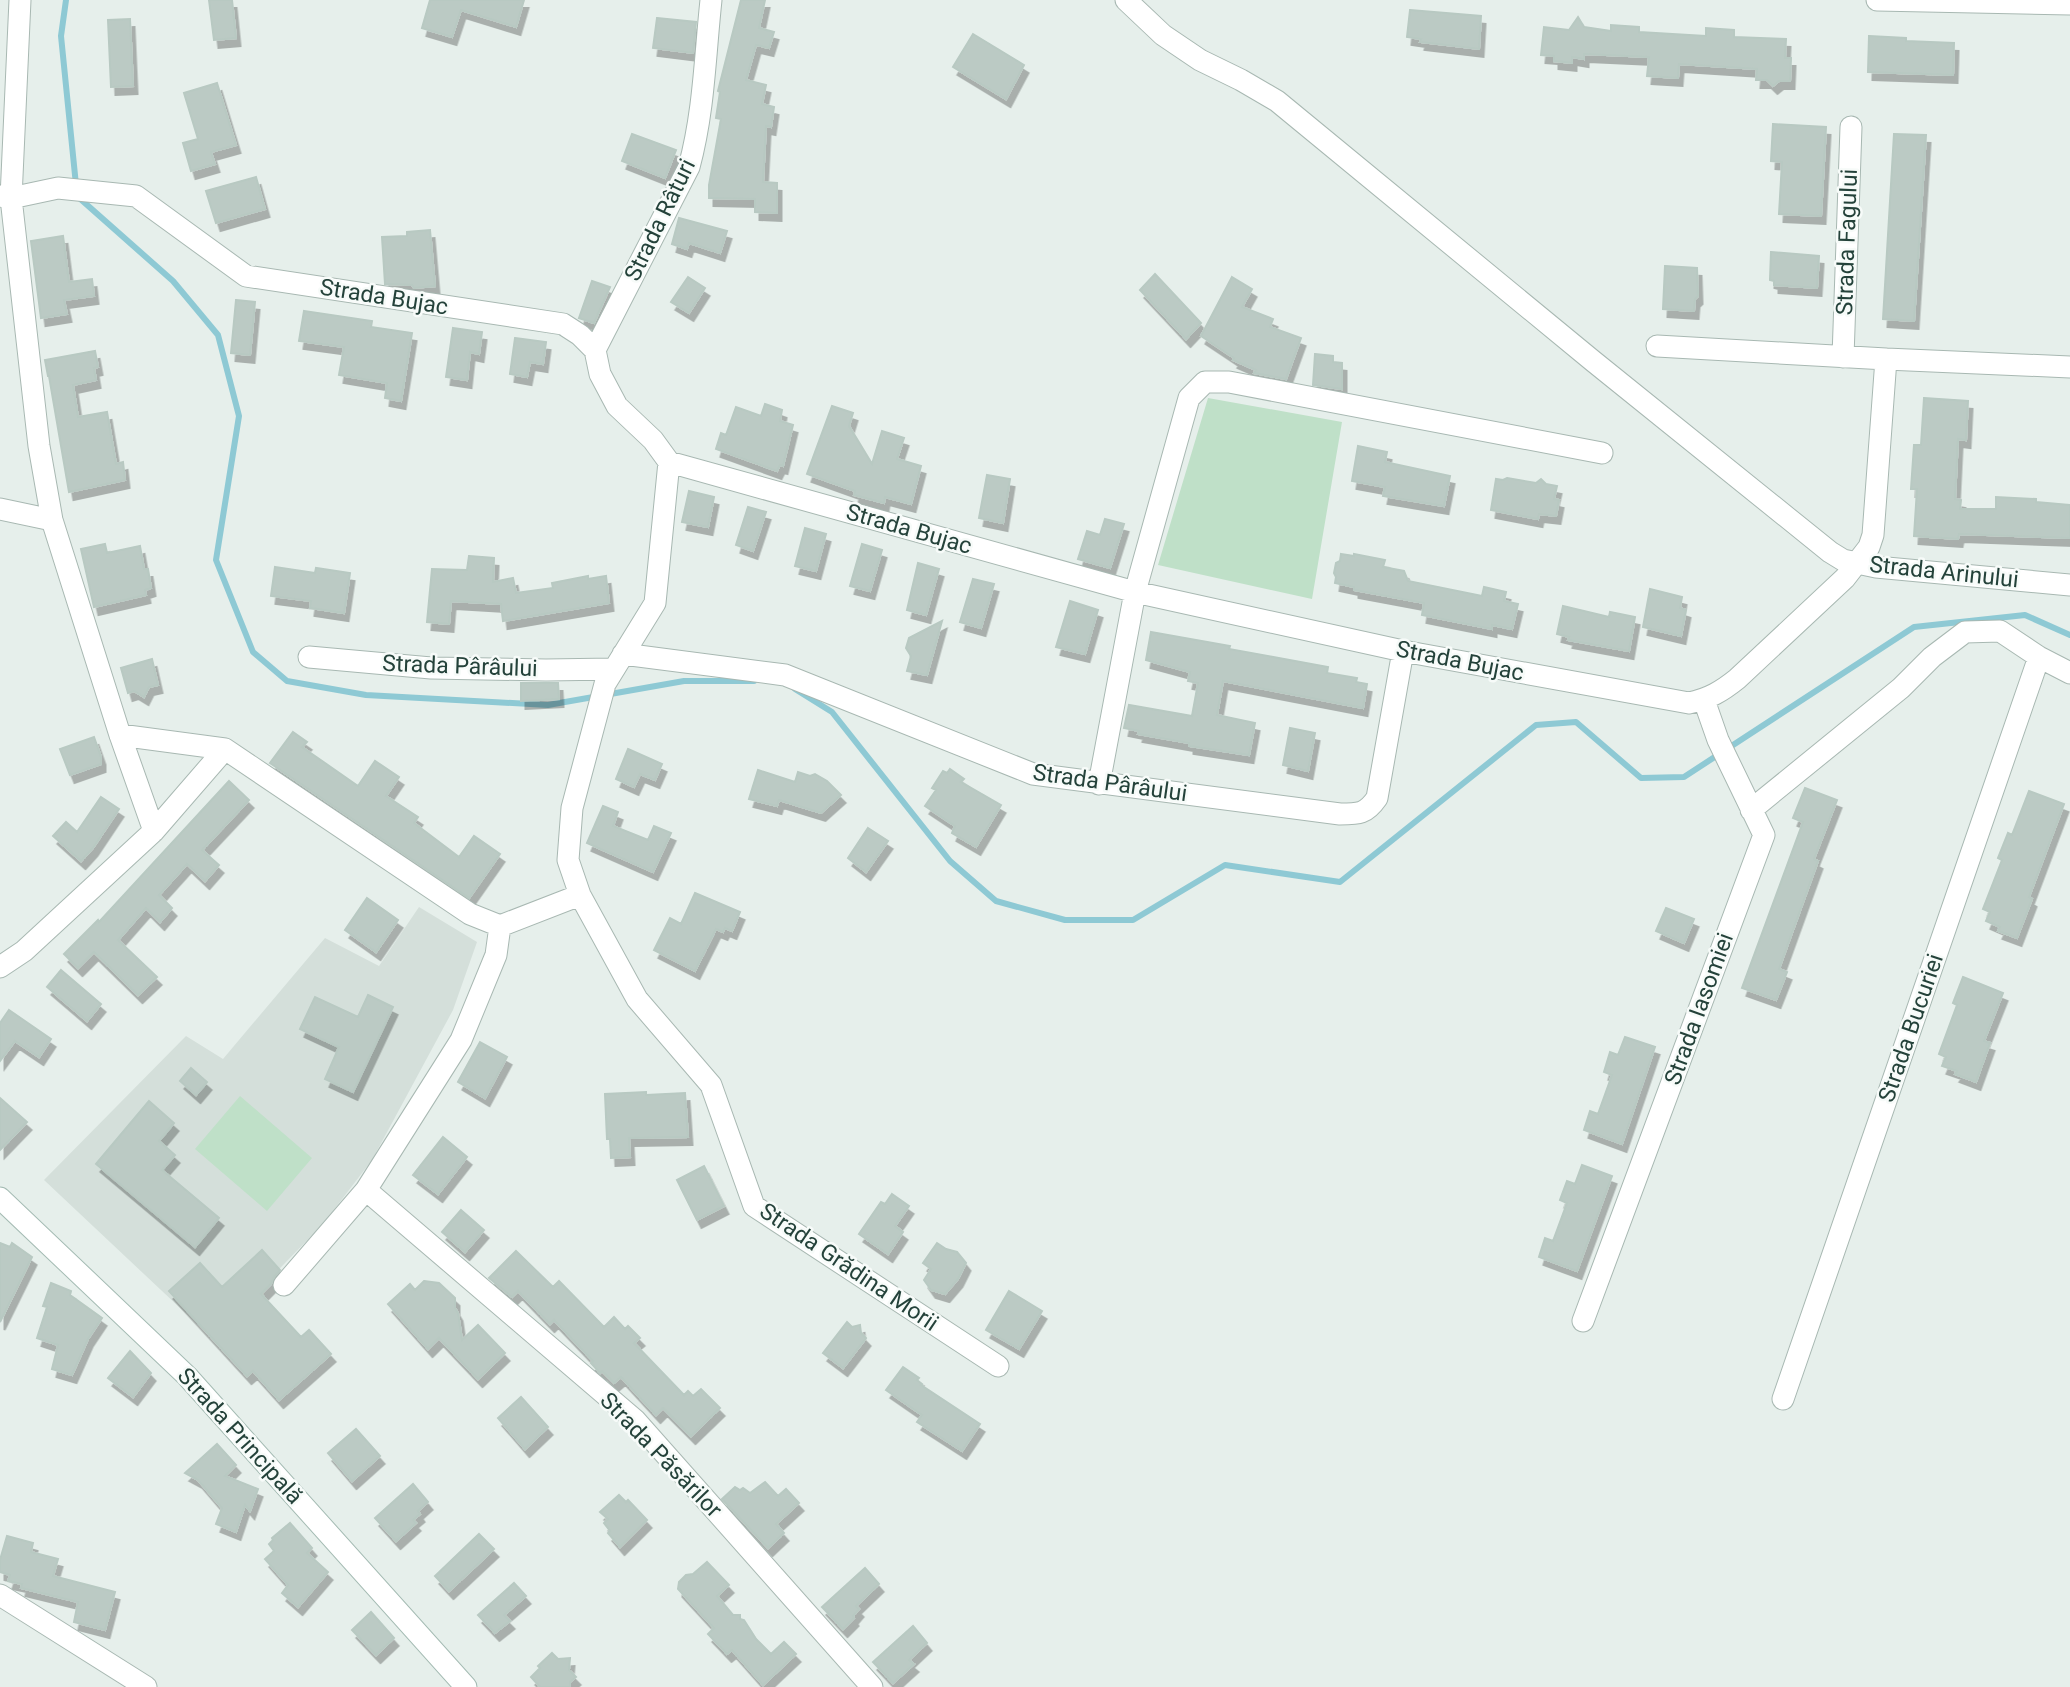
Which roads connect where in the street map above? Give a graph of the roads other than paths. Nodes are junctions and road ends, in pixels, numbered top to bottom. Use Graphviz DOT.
graph roads {
  1 [pos="20,0"];
  2 [pos="711,0"];
  3 [pos="1126,0"];
  4 [pos="1877,0"];
  5 [pos="2070,4"];
  6 [pos="1851,127"];
  7 [pos="5,197"];
  8 [pos="1657,346"];
  9 [pos="595,350"];
  10 [pos="1843,357"];
  11 [pos="1886,359"];
  12 [pos="2070,367"];
  13 [pos="1602,453"];
  14 [pos="669,462"];
  15 [pos="0,509"];
  16 [pos="52,520"];
  17 [pos="1858,564"];
  18 [pos="2070,585"];
  19 [pos="1135,592"];
  20 [pos="1403,651"];
  21 [pos="309,657"];
  22 [pos="2039,657"];
  23 [pos="613,669"];
  24 [pos="2070,673"];
  25 [pos="1704,700"];
  26 [pos="120,735"];
  27 [pos="225,749"];
  28 [pos="1099,784"];
  29 [pos="1751,810"];
  30 [pos="154,831"];
  31 [pos="580,895"];
  32 [pos="500,926"];
  33 [pos="0,967"];
  34 [pos="366,1189"];
  35 [pos="0,1198"];
  36 [pos="284,1285"];
  37 [pos="1583,1321"];
  38 [pos="998,1366"];
  39 [pos="1783,1399"];
  40 [pos="0,1595"];
  41 [pos="146,1687"];
  42 [pos="466,1687"];
  43 [pos="872,1687"];
  1 -- 7 [label="street"];
  2 -- 9 [label="street, Strada Râturi"];
  3 -- 17 [label="street"];
  4 -- 5 [label="street"];
  6 -- 10 [label="street, Strada Fagului"];
  7 -- 9 [label="street, Strada Bujac"];
  7 -- 16 [label="street"];
  8 -- 10 [label="street"];
  9 -- 14 [label="street"];
  10 -- 11 [label="street"];
  11 -- 12 [label="street"];
  11 -- 17 [label="street, Strada Arinului"];
  13 -- 19 [label="street"];
  14 -- 19 [label="street, Strada Bujac"];
  14 -- 23 [label="street, Strada Grădina Morii"];
  15 -- 16 [label="street"];
  16 -- 26 [label="street"];
  17 -- 18 [label="street, Strada Arinului"];
  17 -- 25 [label="street"];
  19 -- 20 [label="street, Strada Bujac"];
  19 -- 28 [label="street"];
  20 -- 25 [label="street, Strada Bujac"];
  20 -- 28 [label="street, Strada Pârâului"];
  21 -- 23 [label="street, Strada Pârâului"];
  22 -- 24 [label="street"];
  22 -- 29 [label="street"];
  22 -- 39 [label="street, Strada Bucuriei"];
  23 -- 28 [label="street, Strada Pârâului"];
  23 -- 31 [label="street, Strada Grădina Morii"];
  25 -- 29 [label="street, Strada Iasomiei"];
  26 -- 27 [label="street"];
  26 -- 30 [label="street"];
  27 -- 30 [label="street"];
  27 -- 32 [label="street"];
  29 -- 37 [label="street, Strada Iasomiei"];
  30 -- 33 [label="street"];
  31 -- 32 [label="street"];
  31 -- 38 [label="street, Strada Grădina Morii"];
  32 -- 34 [label="street"];
  34 -- 36 [label="street"];
  34 -- 43 [label="street, Strada Păsărilor"];
  35 -- 42 [label="street, Strada Principală"];
  40 -- 41 [label="street"];
}
